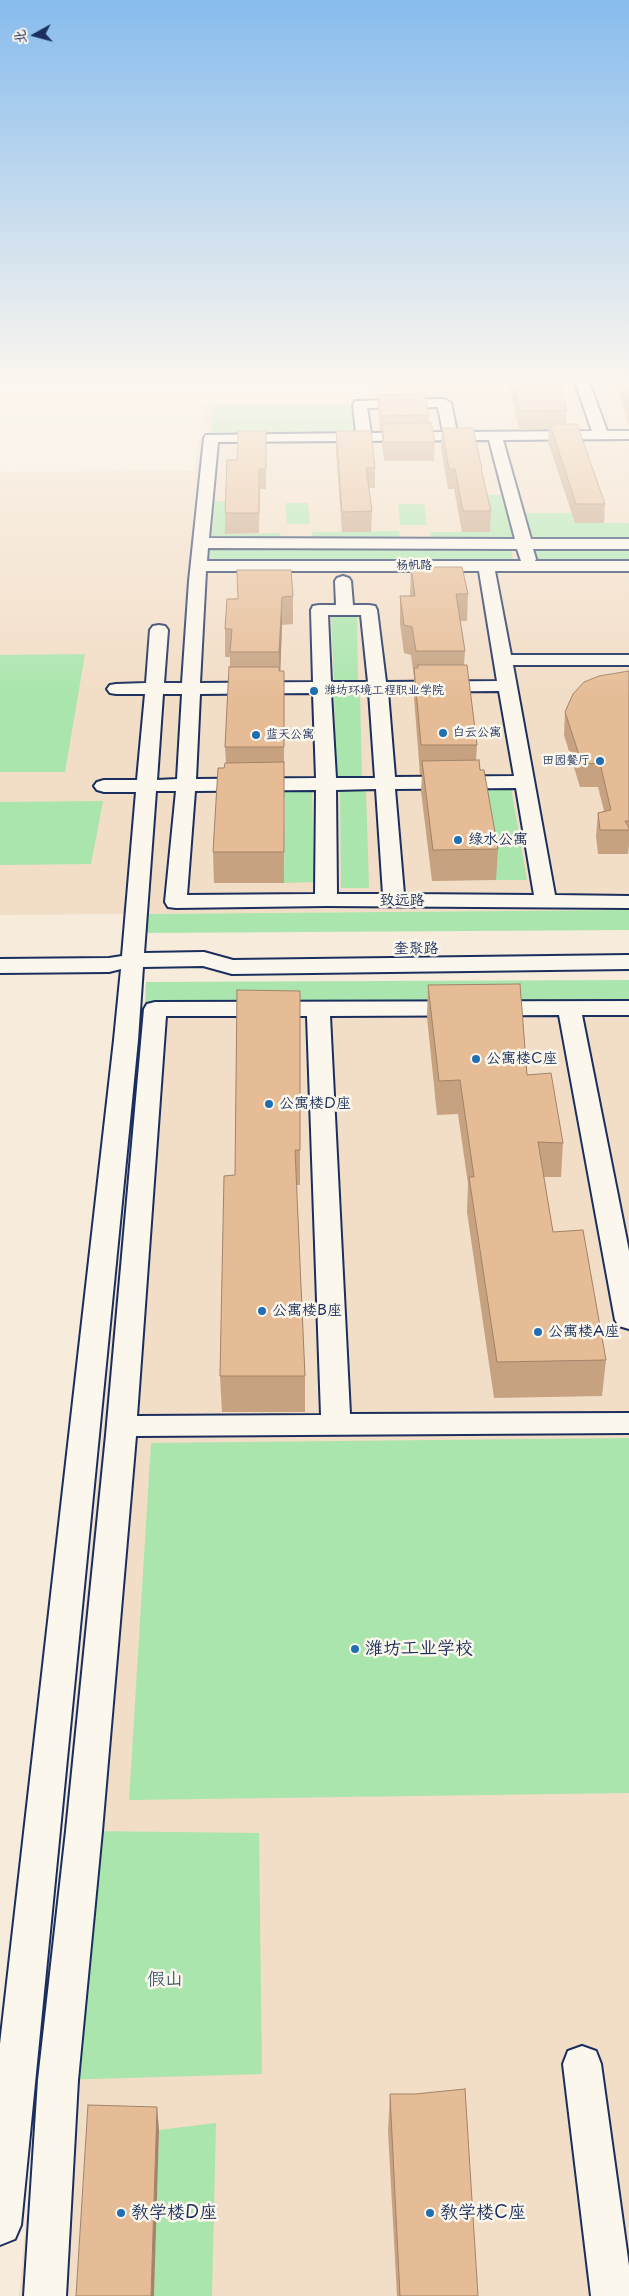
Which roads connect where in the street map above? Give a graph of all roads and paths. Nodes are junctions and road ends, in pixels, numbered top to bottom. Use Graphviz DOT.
graph roads {
  1 [pos="206,486"];
  2 [pos="508,486"];
  3 [pos="201,542"];
  4 [pos="524,544"];
  5 [pos="629,544"];
  6 [pos="530,566"];
  7 [pos="629,566"];
  8 [pos="198,573"];
  9 [pos="488,574"];
  10 [pos="343,581"];
  11 [pos="345,610"];
  12 [pos="159,630"];
  13 [pos="504,660"];
  14 [pos="629,660"];
  15 [pos="378,686"];
  16 [pos="508,686"];
  17 [pos="323,687"];
  18 [pos="192,688"];
  19 [pos="116,689"];
  20 [pos="156,689"];
  21 [pos="523,782"];
  22 [pos="326,783"];
  23 [pos="385,783"];
  24 [pos="186,784"];
  25 [pos="148,785"];
  26 [pos="104,786"];
  27 [pos="326,900"];
  28 [pos="394,901"];
  29 [pos="546,902"];
  30 [pos="629,902"];
  31 [pos="629,947"];
  32 [pos="134,960"];
  33 [pos="204,960"];
  34 [pos="629,962"];
  35 [pos="0,966"];
  36 [pos="569,1008"];
  37 [pos="629,1008"];
  38 [pos="318,1010"];
  39 [pos="629,1320"];
  40 [pos="629,1423"];
  41 [pos="336,1424"];
  42 [pos="122,1426"];
  43 [pos="582,2064"];
  44 [pos="0,2225"];
  45 [pos="45,2296"];
  46 [pos="612,2296"];
  1 -- 3 [label="street"];
  2 -- 4 [label="street"];
  3 -- 4 [label="street"];
  3 -- 8 [label="street"];
  4 -- 5 [label="street"];
  4 -- 6 [label="street"];
  6 -- 7 [label="street, 杨帆路"];
  6 -- 9 [label="street, 杨帆路"];
  8 -- 9 [label="street, 杨帆路"];
  8 -- 10 [label="street"];
  8 -- 18 [label="street"];
  9 -- 10 [label="street"];
  9 -- 13 [label="street"];
  10 -- 11 [label="street"];
  11 -- 15 [label="street"];
  11 -- 17 [label="street"];
  12 -- 20 [label="street"];
  13 -- 14 [label="street"];
  13 -- 16 [label="street"];
  15 -- 16 [label="street"];
  15 -- 17 [label="street"];
  15 -- 23 [label="street"];
  16 -- 21 [label="street"];
  17 -- 18 [label="street"];
  17 -- 22 [label="street"];
  18 -- 20 [label="street"];
  18 -- 24 [label="street"];
  19 -- 20 [label="street"];
  20 -- 25 [label="street"];
  21 -- 23 [label="street"];
  21 -- 29 [label="street"];
  22 -- 23 [label="street"];
  22 -- 24 [label="street"];
  22 -- 27 [label="street"];
  23 -- 28 [label="street"];
  24 -- 25 [label="street"];
  24 -- 27 [label="street, 致远路"];
  25 -- 26 [label="street"];
  25 -- 32 [label="street"];
  27 -- 28 [label="street, 致远路"];
  28 -- 29 [label="street, 致远路"];
  29 -- 30 [label="street, 致远路"];
  31 -- 33 [label="street, 奎聚路"];
  32 -- 33 [label="street, 奎聚路"];
  32 -- 35 [label="street, 奎聚路"];
  32 -- 44 [label="street"];
  33 -- 34 [label="street, 奎聚路"];
  36 -- 37 [label="street"];
  36 -- 38 [label="street"];
  36 -- 39 [label="street"];
  38 -- 41 [label="street"];
  38 -- 42 [label="street"];
  40 -- 41 [label="street"];
  41 -- 42 [label="street"];
  42 -- 45 [label="street"];
  43 -- 46 [label="street"];
}
